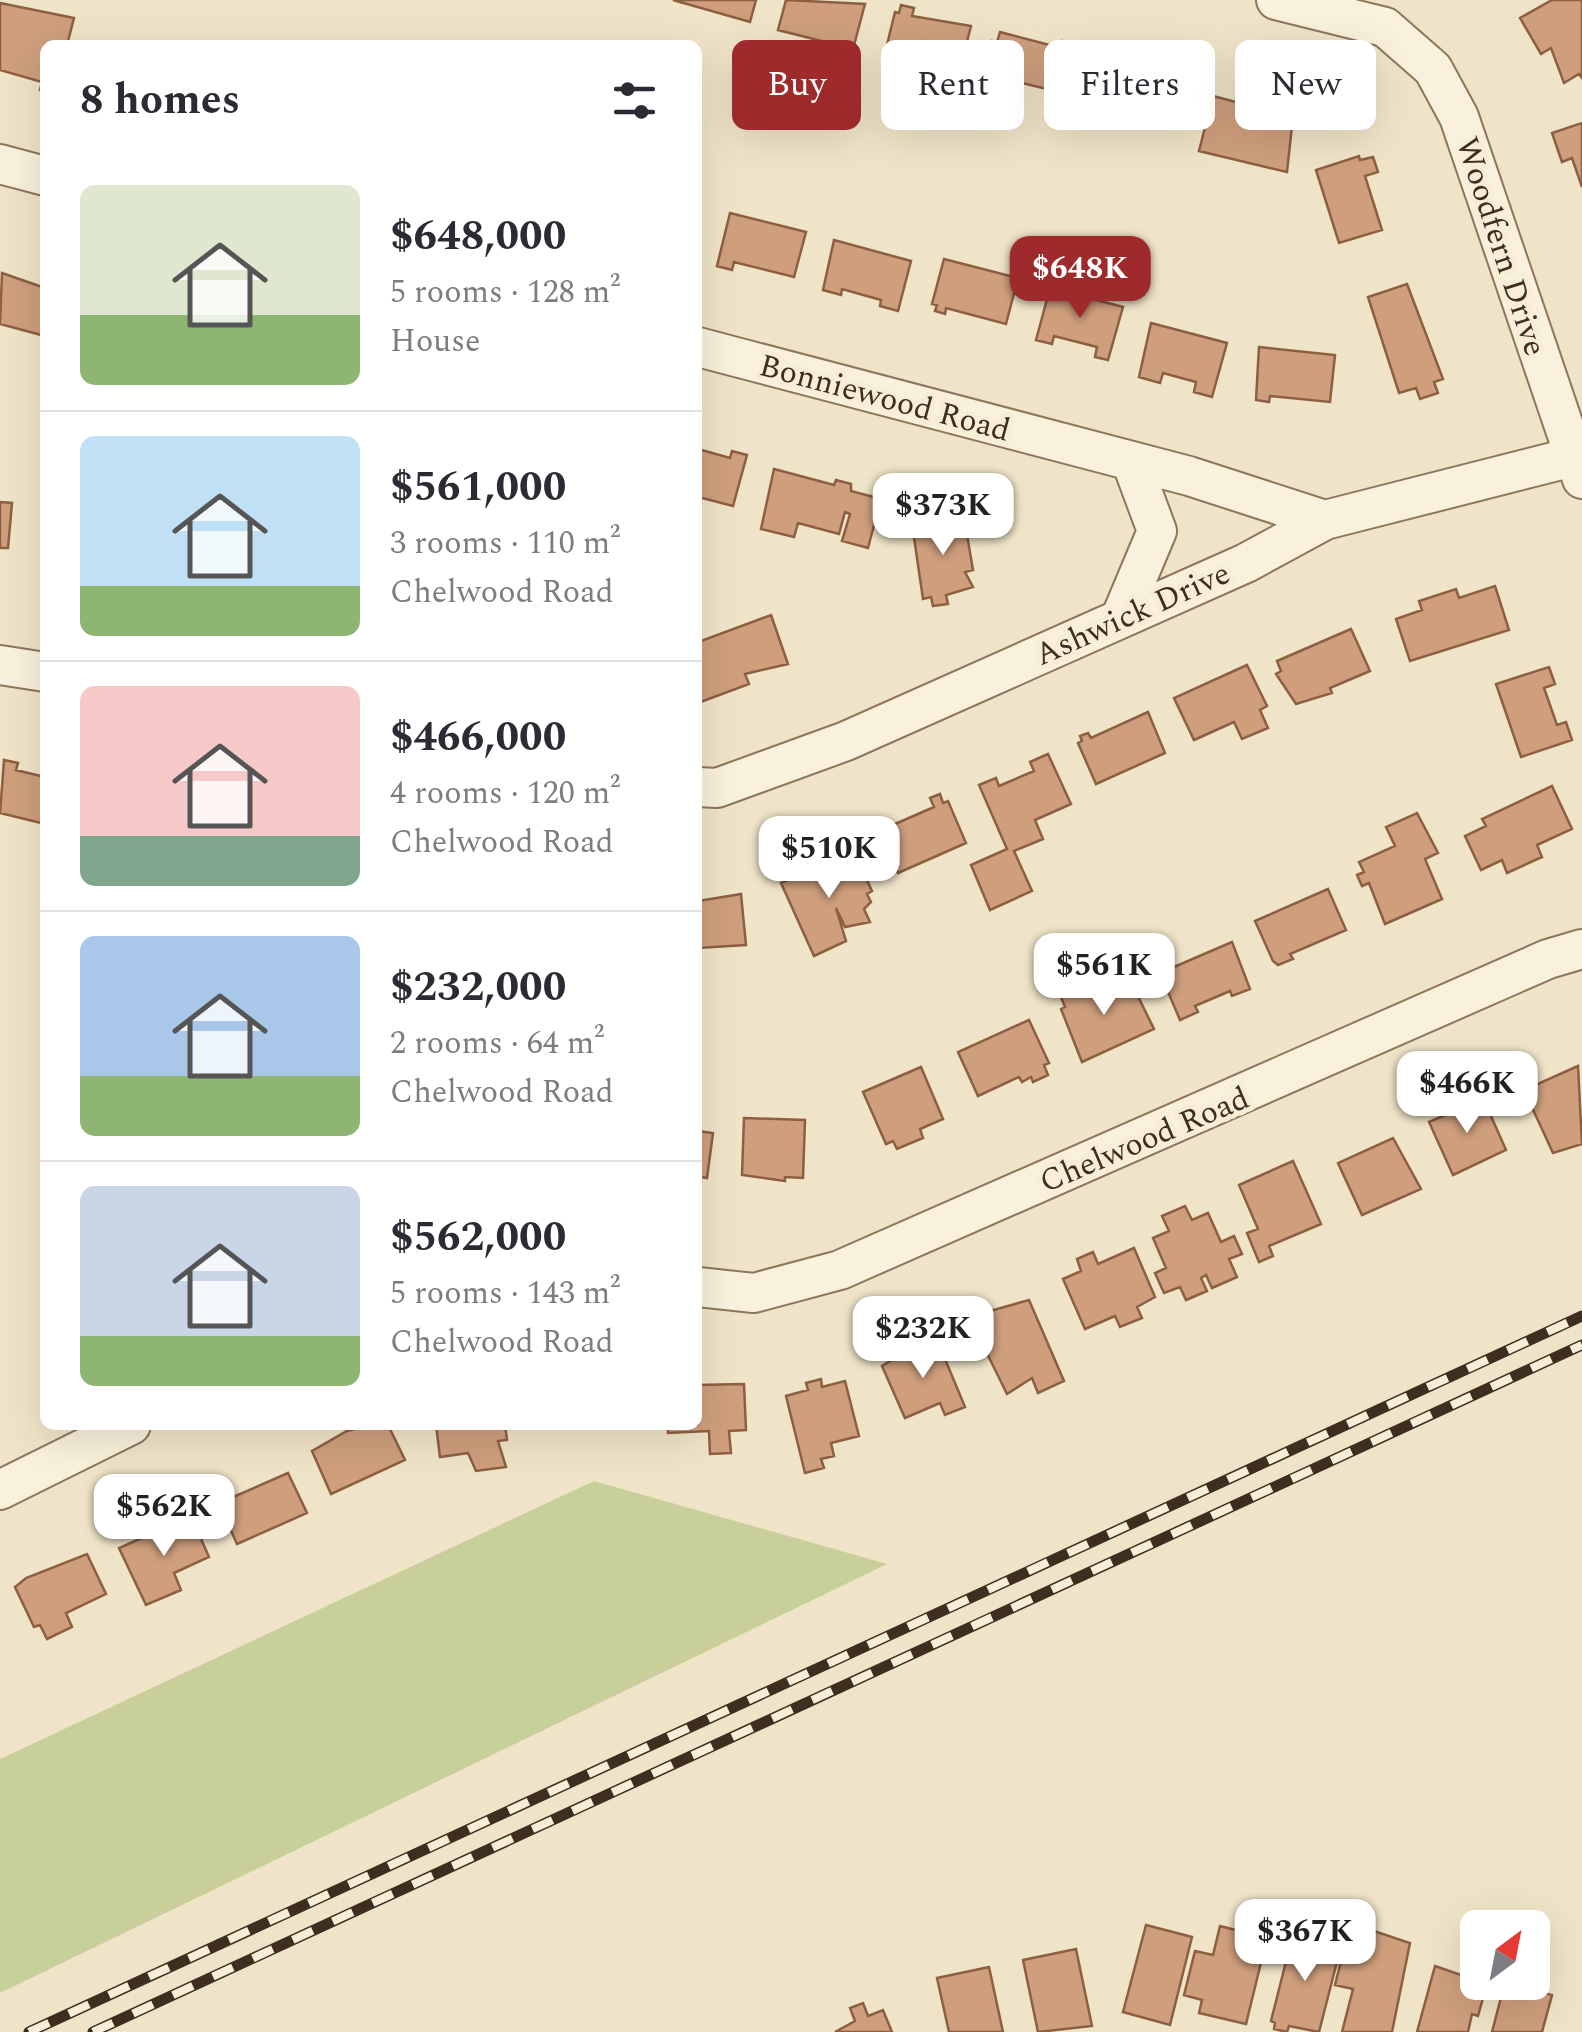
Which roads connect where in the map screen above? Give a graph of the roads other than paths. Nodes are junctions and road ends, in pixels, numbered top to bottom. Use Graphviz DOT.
graph roads {
  1 [pos="1276,0"];
  2 [pos="0,164"];
  3 [pos="40,175"];
  4 [pos="702,348"];
  5 [pos="1131,461"];
  6 [pos="1578,468"];
  7 [pos="1325,520"];
  8 [pos="1120,619"];
  9 [pos="0,664"];
  10 [pos="40,671"];
  11 [pos="702,787"];
  12 [pos="1582,949"];
  13 [pos="702,1287"];
  14 [pos="121,1430"];
  15 [pos="0,1490"];
  1 -- 6 [label="street, Woodfern Drive"];
  2 -- 3 [label="street"];
  4 -- 5 [label="street, Bonniewood Road"];
  5 -- 7 [label="street, Bonniewood Road"];
  5 -- 8 [label="street"];
  6 -- 7 [label="street, Ashwick Drive"];
  7 -- 8 [label="street, Ashwick Drive"];
  8 -- 11 [label="street, Ashwick Drive"];
  9 -- 10 [label="street"];
  12 -- 13 [label="street, Chelwood Road"];
  14 -- 15 [label="street"];
}
